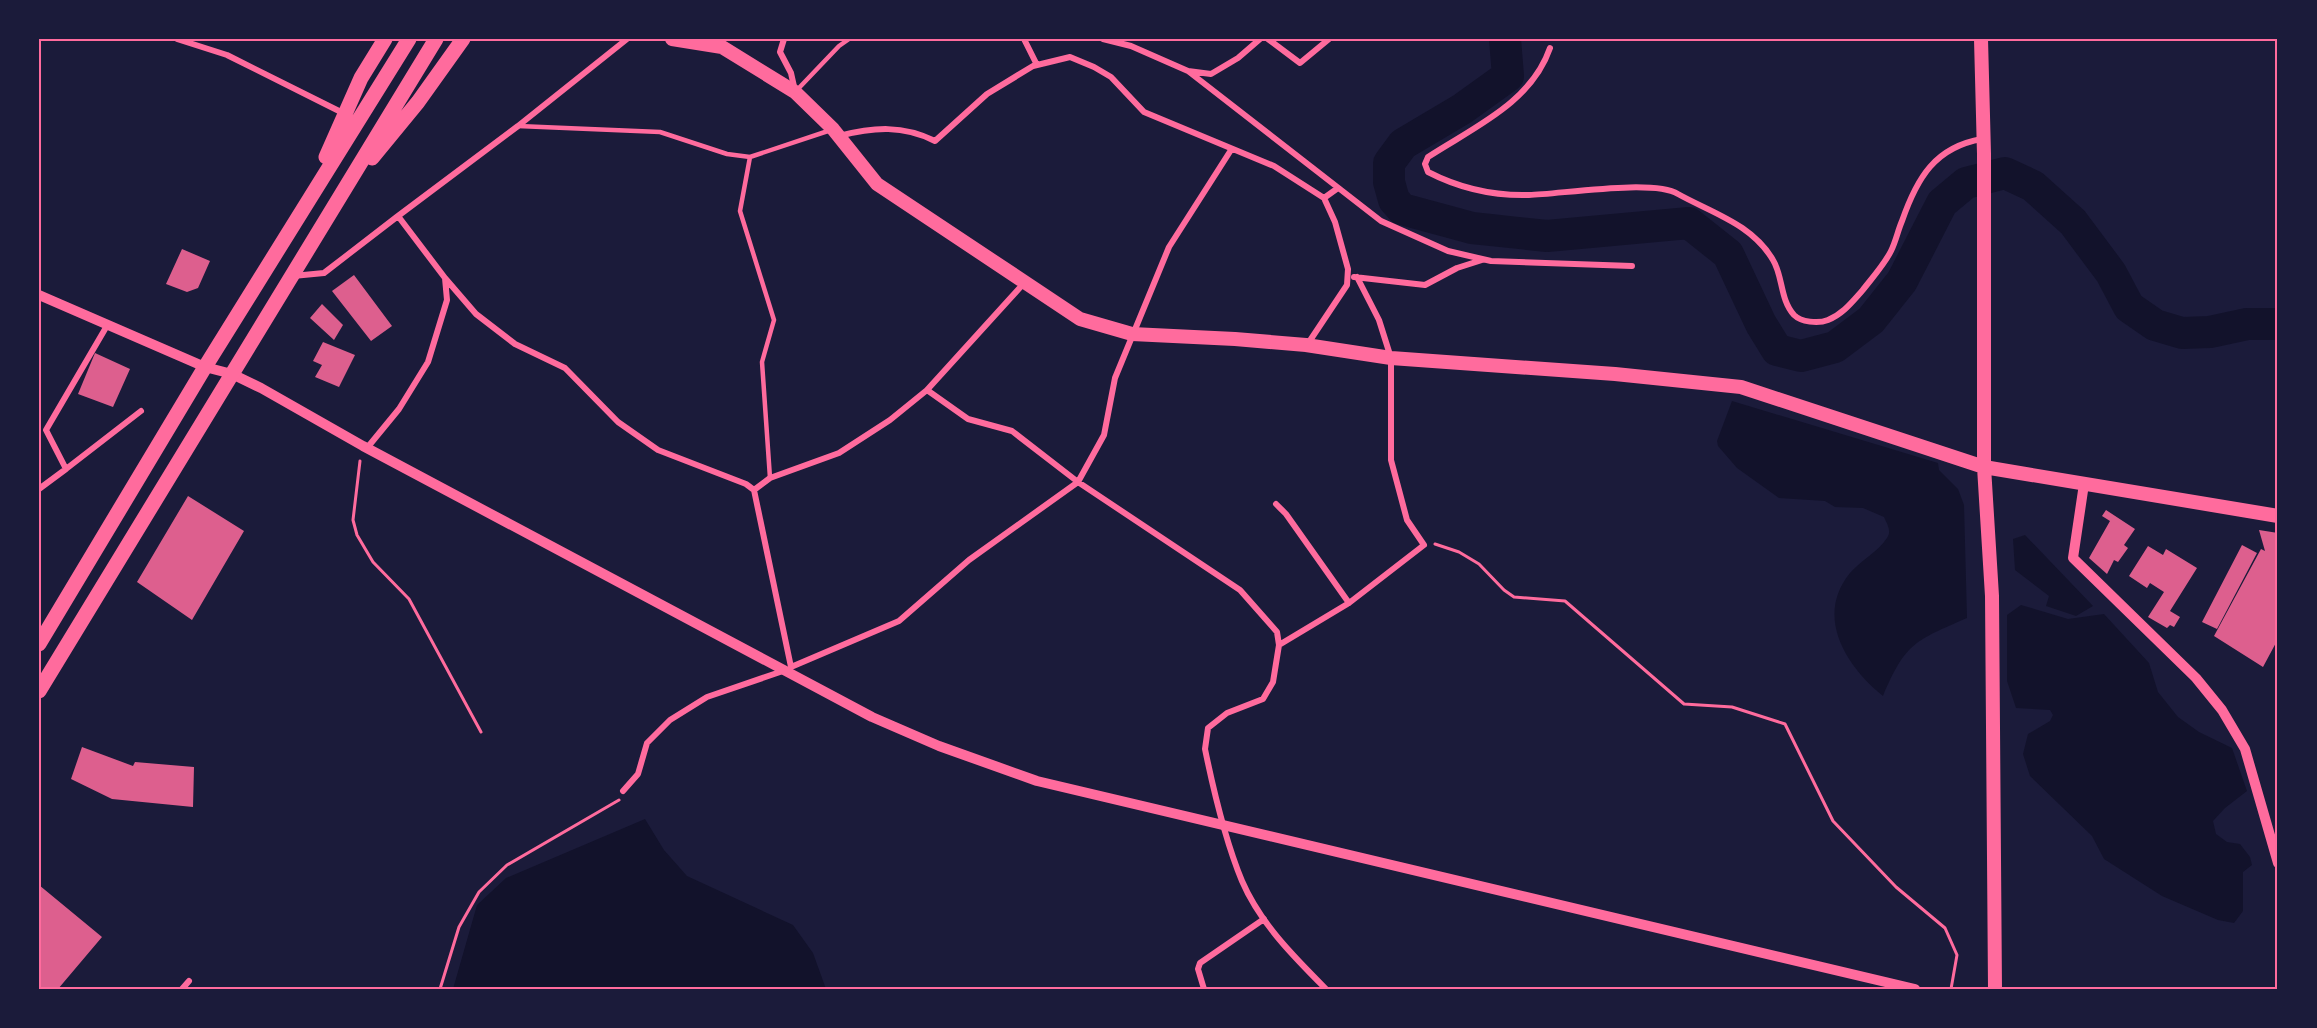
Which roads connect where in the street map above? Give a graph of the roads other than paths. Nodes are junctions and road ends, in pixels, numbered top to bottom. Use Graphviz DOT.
graph roads {
  1 [pos="177,39"];
  2 [pos="385,39"];
  3 [pos="409,39"];
  4 [pos="436,39"];
  5 [pos="463,39"];
  6 [pos="627,39"];
  7 [pos="672,39"];
  8 [pos="784,39"];
  9 [pos="849,39"];
  10 [pos="1024,39"];
  11 [pos="1103,39"];
  12 [pos="1260,39"];
  13 [pos="1268,39"];
  14 [pos="1329,39"];
  15 [pos="1981,39"];
  16 [pos="1550,48"];
  17 [pos="1037,65"];
  18 [pos="1188,71"];
  19 [pos="795,92"];
  20 [pos="345,114"];
  21 [pos="518,126"];
  22 [pos="836,133"];
  23 [pos="1983,139"];
  24 [pos="1232,150"];
  25 [pos="750,156"];
  26 [pos="1338,188"];
  27 [pos="1324,198"];
  28 [pos="336,202"];
  29 [pos="305,206"];
  30 [pos="398,216"];
  31 [pos="1483,259"];
  32 [pos="1632,266"];
  33 [pos="291,276"];
  34 [pos="1348,276"];
  35 [pos="445,278"];
  36 [pos="1357,278"];
  37 [pos="1025,282"];
  38 [pos="39,295"];
  39 [pos="108,323"];
  40 [pos="1132,334"];
  41 [pos="1306,345"];
  42 [pos="1391,358"];
  43 [pos="205,368"];
  44 [pos="232,374"];
  45 [pos="927,390"];
  46 [pos="141,411"];
  47 [pos="365,447"];
  48 [pos="1984,467"];
  49 [pos="66,469"];
  50 [pos="770,478"];
  51 [pos="1078,482"];
  52 [pos="2084,484"];
  53 [pos="39,489"];
  54 [pos="754,490"];
  55 [pos="1276,504"];
  56 [pos="2278,516"];
  57 [pos="1349,603"];
  58 [pos="39,644"];
  59 [pos="1279,645"];
  60 [pos="788,671"];
  61 [pos="39,690"];
  62 [pos="623,791"];
  63 [pos="1225,824"];
  64 [pos="2278,863"];
  65 [pos="1264,919"];
  66 [pos="189,981"];
  67 [pos="1995,988"];
  68 [pos="182,989"];
  69 [pos="1204,989"];
  70 [pos="1326,989"];
  71 [pos="1915,989"];
  1 -- 20 [label="street"];
  2 -- 20 [label="highway"];
  3 -- 29 [label="highway"];
  4 -- 28 [label="highway"];
  5 -- 28 [label="highway"];
  6 -- 21 [label="street"];
  7 -- 19 [label="main road"];
  8 -- 19 [label="street"];
  9 -- 19 [label="lane"];
  10 -- 17 [label="street"];
  11 -- 18 [label="street"];
  12 -- 18 [label="street"];
  13 -- 14 [label="street"];
  15 -- 23 [label="main road"];
  16 -- 23 [label="street"];
  17 -- 22 [label="street"];
  17 -- 24 [label="street"];
  18 -- 26 [label="street"];
  19 -- 22 [label="main road"];
  20 -- 29 [label="highway"];
  21 -- 25 [label="lane"];
  21 -- 30 [label="street"];
  22 -- 25 [label="lane"];
  22 -- 37 [label="main road"];
  23 -- 48 [label="main road"];
  24 -- 27 [label="street"];
  24 -- 40 [label="street"];
  25 -- 50 [label="lane"];
  26 -- 27 [label="street"];
  26 -- 31 [label="street"];
  27 -- 34 [label="street"];
  28 -- 33 [label="highway"];
  29 -- 43 [label="highway"];
  30 -- 33 [label="street"];
  30 -- 35 [label="street"];
  31 -- 32 [label="street"];
  31 -- 36 [label="street"];
  33 -- 44 [label="highway"];
  34 -- 36 [label="street"];
  34 -- 41 [label="street"];
  35 -- 47 [label="street"];
  35 -- 54 [label="street"];
  36 -- 42 [label="street"];
  37 -- 40 [label="main road"];
  37 -- 45 [label="street"];
  38 -- 39 [label="street"];
  39 -- 43 [label="street"];
  39 -- 49 [label="street"];
  40 -- 41 [label="main road"];
  40 -- 51 [label="street"];
  41 -- 42 [label="main road"];
  42 -- 48 [label="main road"];
  42 -- 57 [label="street"];
  43 -- 44 [label="street"];
  43 -- 58 [label="highway"];
  44 -- 47 [label="street"];
  44 -- 61 [label="highway"];
  45 -- 50 [label="street"];
  45 -- 51 [label="street"];
  46 -- 49 [label="street"];
  47 -- 60 [label="street"];
  48 -- 52 [label="main road"];
  48 -- 67 [label="main road"];
  49 -- 53 [label="street"];
  50 -- 54 [label="street"];
  51 -- 59 [label="street"];
  51 -- 60 [label="street"];
  52 -- 56 [label="main road"];
  52 -- 64 [label="street"];
  54 -- 60 [label="street"];
  55 -- 57 [label="street"];
  57 -- 59 [label="street"];
  59 -- 63 [label="street"];
  60 -- 62 [label="street"];
  60 -- 63 [label="street"];
  63 -- 65 [label="street"];
  63 -- 71 [label="street"];
  65 -- 69 [label="street"];
  65 -- 70 [label="street"];
  66 -- 68 [label="street"];
}
